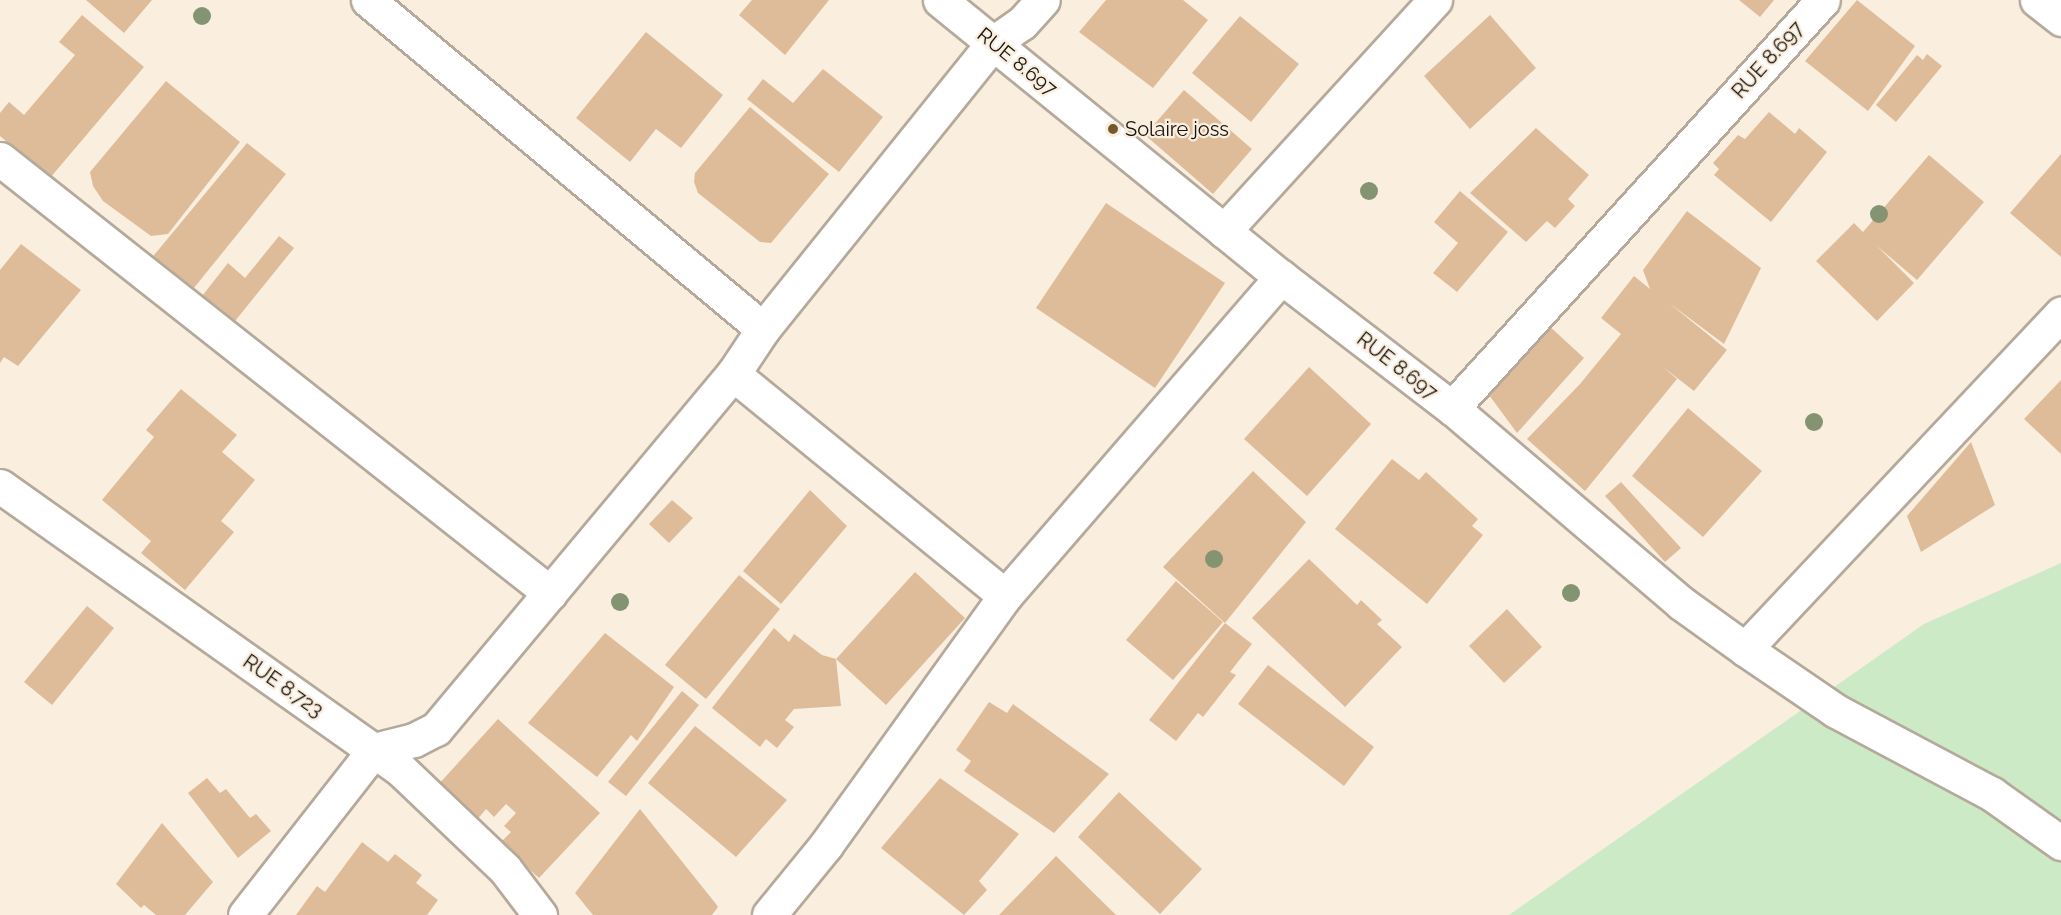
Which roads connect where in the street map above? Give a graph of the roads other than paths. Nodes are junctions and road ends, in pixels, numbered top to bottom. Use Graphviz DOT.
graph roads {
  1 [pos="368,0"];
  2 [pos="940,0"];
  3 [pos="1043,0"];
  4 [pos="1435,0"];
  5 [pos="1823,0"];
  6 [pos="2037,0"];
  7 [pos="2061,19"];
  8 [pos="993,43"];
  9 [pos="0,159"];
  10 [pos="1224,231"];
  11 [pos="1281,277"];
  12 [pos="2061,314"];
  13 [pos="763,329"];
  14 [pos="733,374"];
  15 [pos="1452,408"];
  16 [pos="0,486"];
  17 [pos="550,593"];
  18 [pos="1005,596"];
  19 [pos="1745,649"];
  20 [pos="374,750"];
  21 [pos="2061,843"];
  22 [pos="245,915"];
  23 [pos="540,915"];
  24 [pos="769,915"];
  1 -- 13 [label="street"];
  2 -- 8 [label="street, RUE 8.697"];
  3 -- 8 [label="street"];
  4 -- 10 [label="street"];
  5 -- 15 [label="street, RUE 8.697"];
  6 -- 7 [label="street"];
  8 -- 10 [label="street, RUE 8.697"];
  8 -- 13 [label="street"];
  9 -- 17 [label="street"];
  10 -- 11 [label="street, RUE 8.697"];
  11 -- 15 [label="street, RUE 8.697"];
  11 -- 18 [label="street"];
  12 -- 19 [label="street"];
  13 -- 14 [label="street"];
  14 -- 17 [label="street"];
  14 -- 18 [label="street"];
  15 -- 19 [label="street"];
  16 -- 20 [label="street, RUE 8.723"];
  17 -- 20 [label="street"];
  18 -- 24 [label="street"];
  19 -- 21 [label="street"];
  20 -- 22 [label="street"];
  20 -- 23 [label="street, RUE 8.723"];
}
